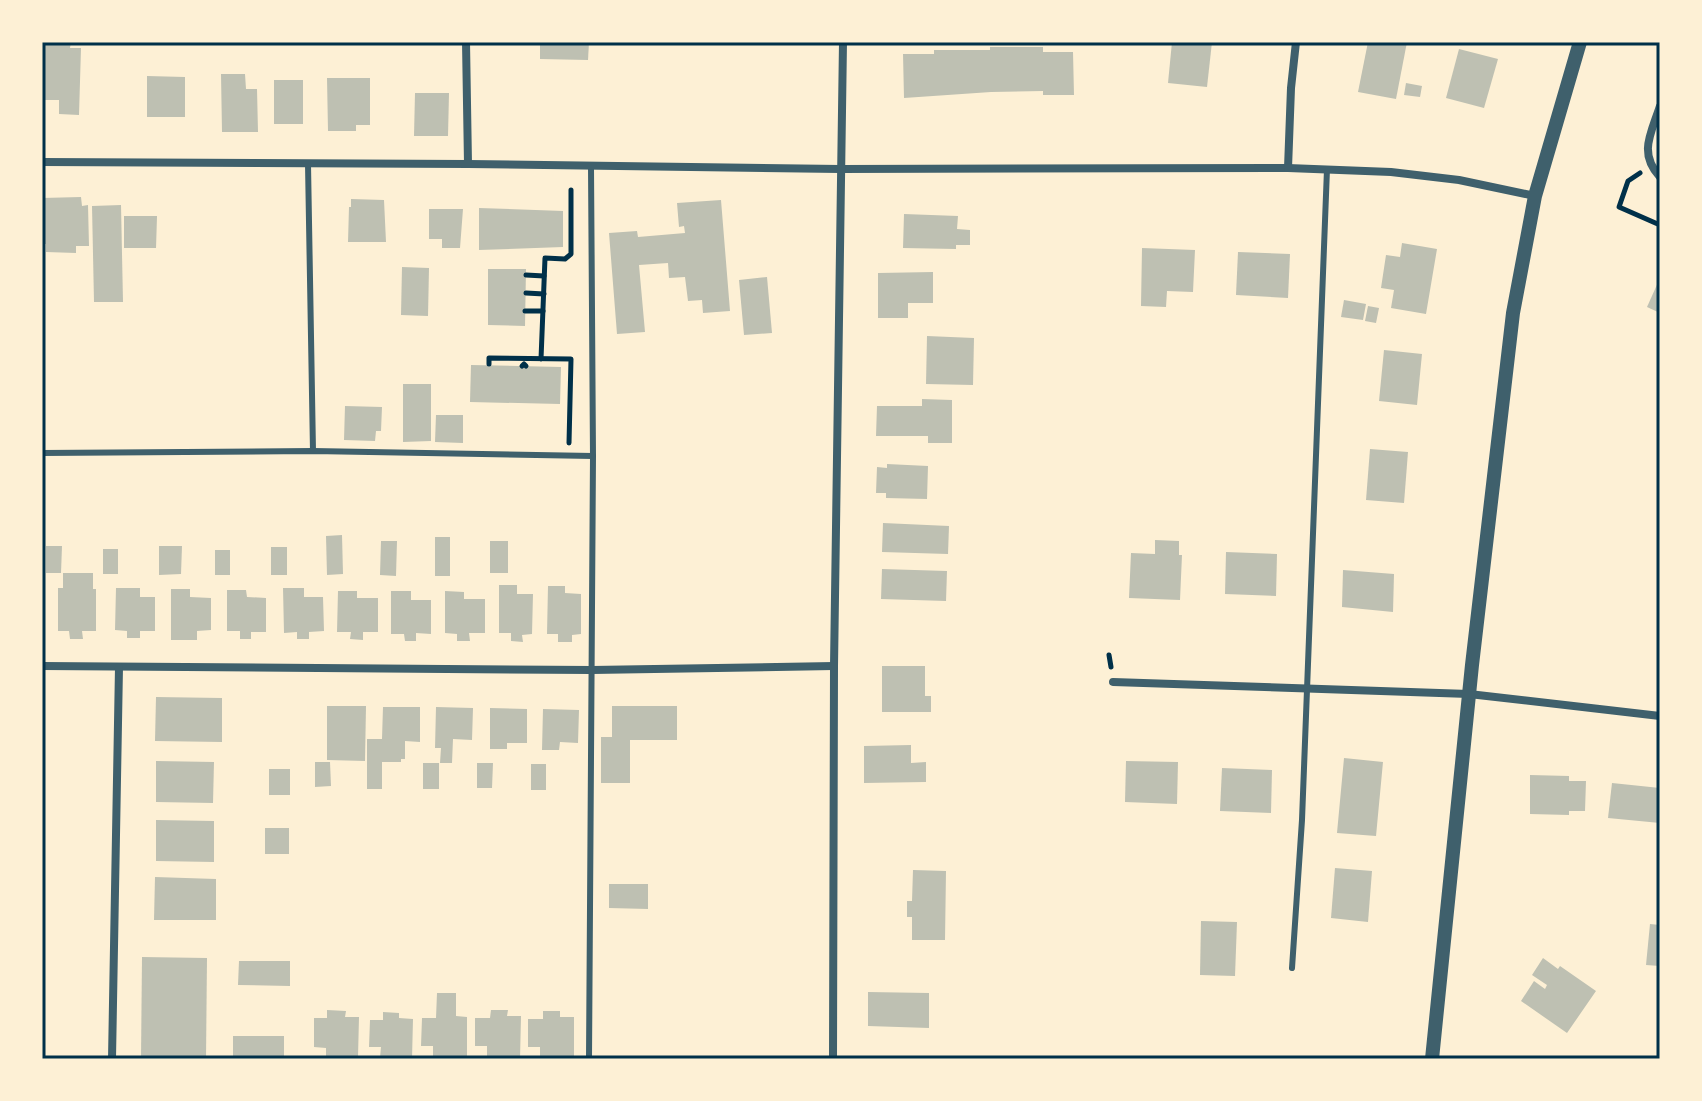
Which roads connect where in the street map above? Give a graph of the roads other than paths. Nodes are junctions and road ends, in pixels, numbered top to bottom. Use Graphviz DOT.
graph roads {
  1 [pos="466,42"];
  2 [pos="843,42"];
  3 [pos="1296,42"];
  4 [pos="1580,42"];
  5 [pos="1660,106"];
  6 [pos="42,162"];
  7 [pos="308,164"];
  8 [pos="468,164"];
  9 [pos="591,167"];
  10 [pos="1288,168"];
  11 [pos="840,169"];
  12 [pos="1327,169"];
  13 [pos="1660,177"];
  14 [pos="1535,196"];
  15 [pos="313,451"];
  16 [pos="42,453"];
  17 [pos="593,456"];
  18 [pos="42,666"];
  19 [pos="834,666"];
  20 [pos="119,667"];
  21 [pos="592,670"];
  22 [pos="1113,682"];
  23 [pos="1307,687"];
  24 [pos="1469,694"];
  25 [pos="1660,716"];
  26 [pos="1292,968"];
  27 [pos="112,1059"];
  28 [pos="589,1059"];
  29 [pos="833,1059"];
  30 [pos="1432,1059"];
  1 -- 8 [label="street"];
  2 -- 11 [label="street"];
  3 -- 10 [label="street"];
  4 -- 14 [label="street"];
  5 -- 13 [label="street"];
  6 -- 7 [label="street"];
  7 -- 8 [label="street"];
  7 -- 15 [label="lane"];
  8 -- 9 [label="street"];
  9 -- 11 [label="street"];
  9 -- 17 [label="lane"];
  10 -- 11 [label="street"];
  10 -- 12 [label="street"];
  11 -- 19 [label="street"];
  12 -- 14 [label="street"];
  12 -- 23 [label="lane"];
  14 -- 24 [label="street"];
  15 -- 16 [label="lane"];
  15 -- 17 [label="lane"];
  17 -- 21 [label="lane"];
  18 -- 20 [label="street"];
  19 -- 21 [label="street"];
  19 -- 29 [label="street"];
  20 -- 21 [label="street"];
  20 -- 27 [label="street"];
  21 -- 28 [label="lane"];
  22 -- 23 [label="street"];
  23 -- 24 [label="street"];
  23 -- 26 [label="lane"];
  24 -- 25 [label="street"];
  24 -- 30 [label="street"];
}
